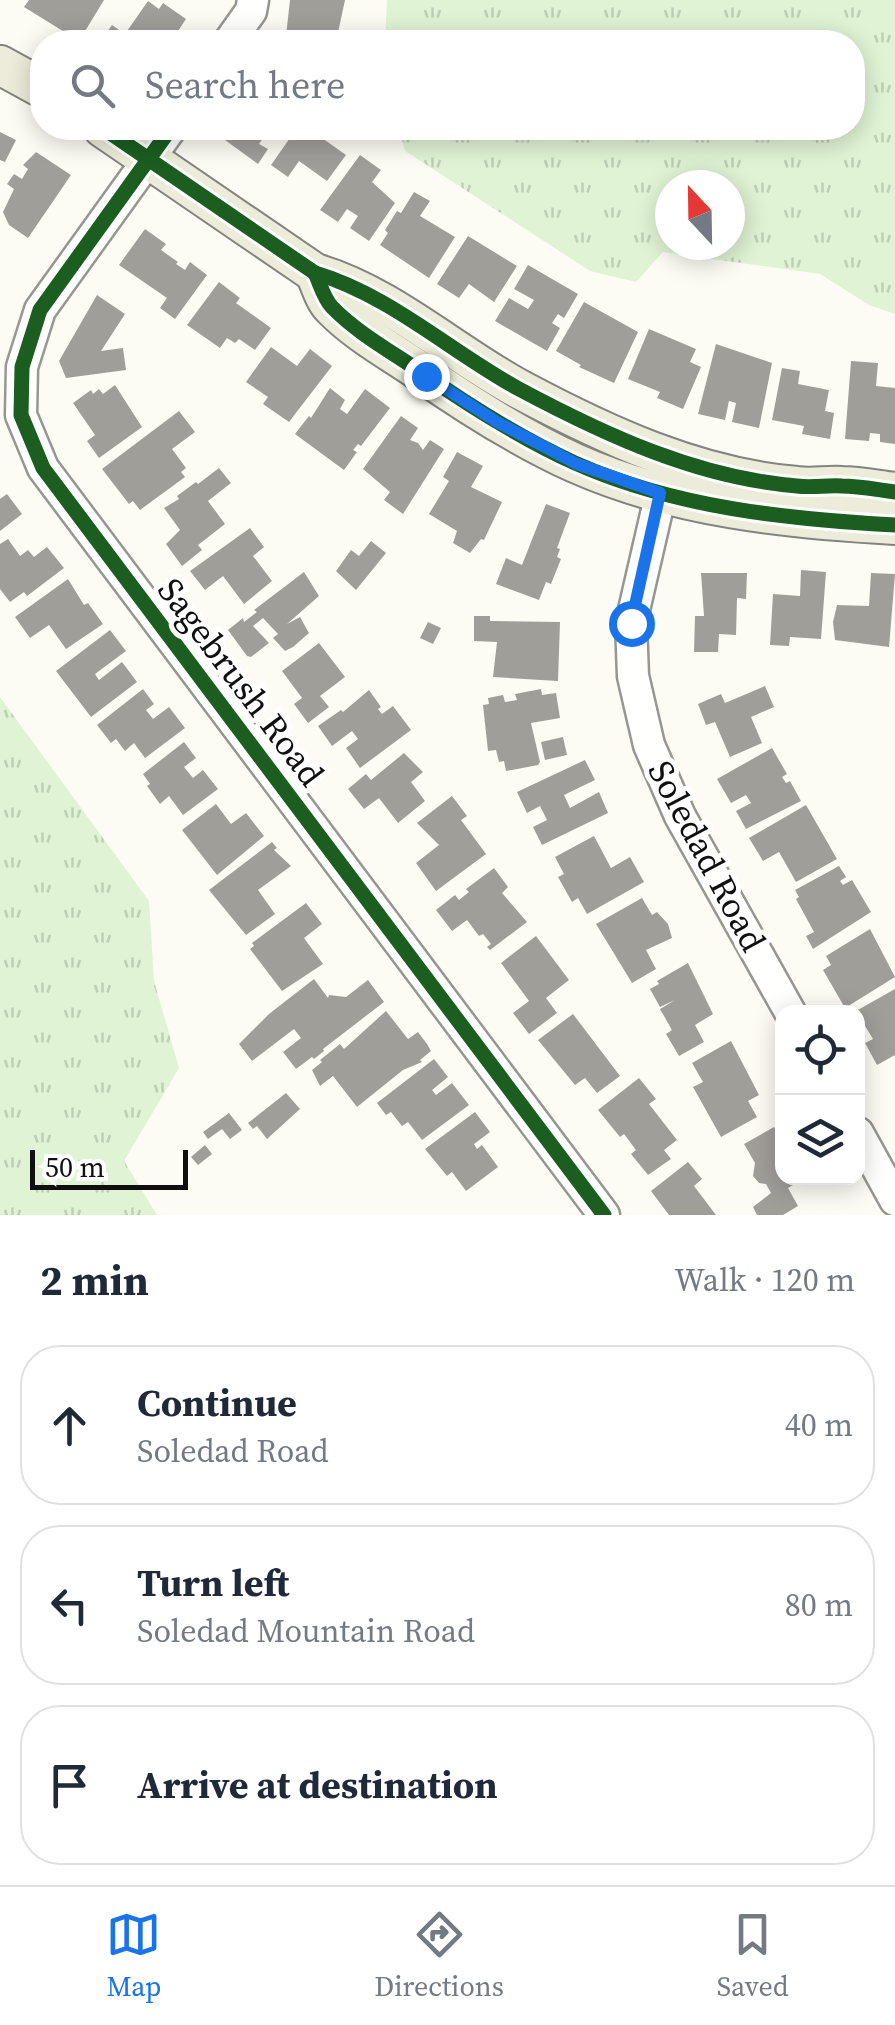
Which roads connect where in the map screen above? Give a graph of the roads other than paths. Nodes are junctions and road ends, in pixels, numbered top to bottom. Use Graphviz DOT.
graph roads {
  1 [pos="253,0"];
  2 [pos="238,30"];
  3 [pos="0,65"];
  4 [pos="30,81"];
  5 [pos="160,142"];
  6 [pos="665,476"];
  7 [pos="895,492"];
  8 [pos="895,526"];
  9 [pos="786,1005"];
  10 [pos="865,1146"];
  11 [pos="895,1200"];
  12 [pos="604,1215"];
  1 -- 2 [label="street"];
  3 -- 4 [label="main road"];
  5 -- 6 [label="main road"];
  5 -- 12 [label="street, Sagebrush Road"];
  6 -- 7 [label="main road"];
  6 -- 8 [label="main road"];
  6 -- 9 [label="street, Soledad Road"];
  10 -- 11 [label="street"];
}
